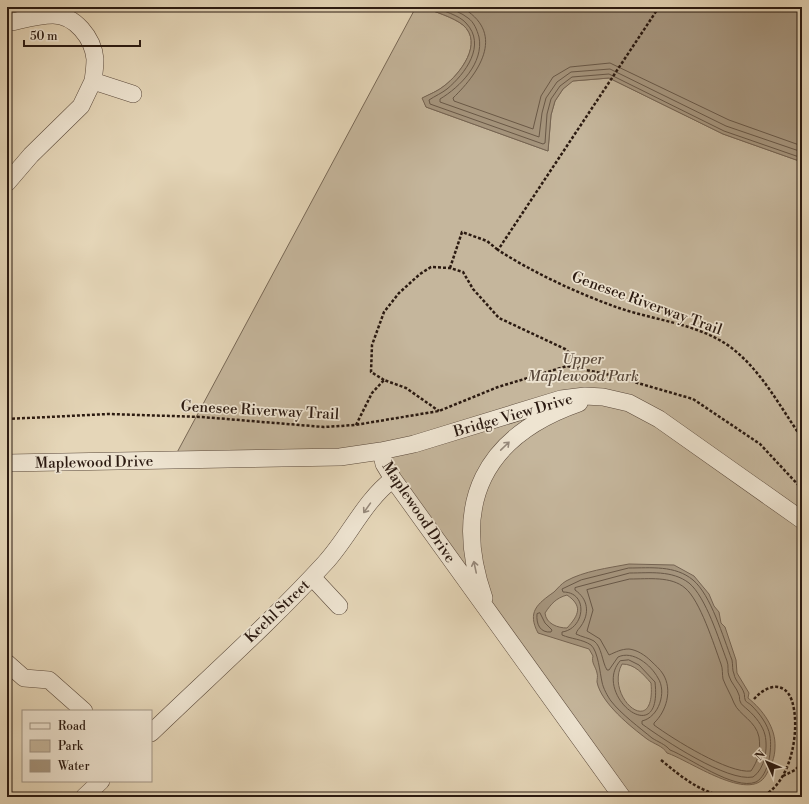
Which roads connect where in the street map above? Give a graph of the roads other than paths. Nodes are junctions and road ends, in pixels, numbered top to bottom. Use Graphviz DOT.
graph roads {
  1 [pos="7,23"];
  2 [pos="93,81"];
  3 [pos="133,94"];
  4 [pos="7,183"];
  5 [pos="603,397"];
  6 [pos="381,451"];
  7 [pos="7,463"];
  8 [pos="393,479"];
  9 [pos="802,520"];
  10 [pos="312,577"];
  11 [pos="339,606"];
  12 [pos="492,617"];
  13 [pos="7,663"];
  14 [pos="83,710"];
  15 [pos="152,732"];
  16 [pos="100,782"];
  17 [pos="84,797"];
  18 [pos="622,797"];
  1 -- 2 [label="street"];
  2 -- 3 [label="street"];
  2 -- 4 [label="street"];
  5 -- 6 [label="street, Bridge View Drive"];
  5 -- 9 [label="street, Bridge View Drive"];
  12 -- 5 [label="street, one-way"];
  6 -- 7 [label="street, Maplewood Drive"];
  6 -- 8 [label="street, Maplewood Drive"];
  8 -- 10 [label="street, Keehl Street, one-way"];
  8 -- 12 [label="street, Maplewood Drive"];
  10 -- 11 [label="street"];
  10 -- 15 [label="street, Keehl Street"];
  12 -- 18 [label="street, Maplewood Drive"];
  13 -- 14 [label="street"];
  16 -- 17 [label="street"];
}
